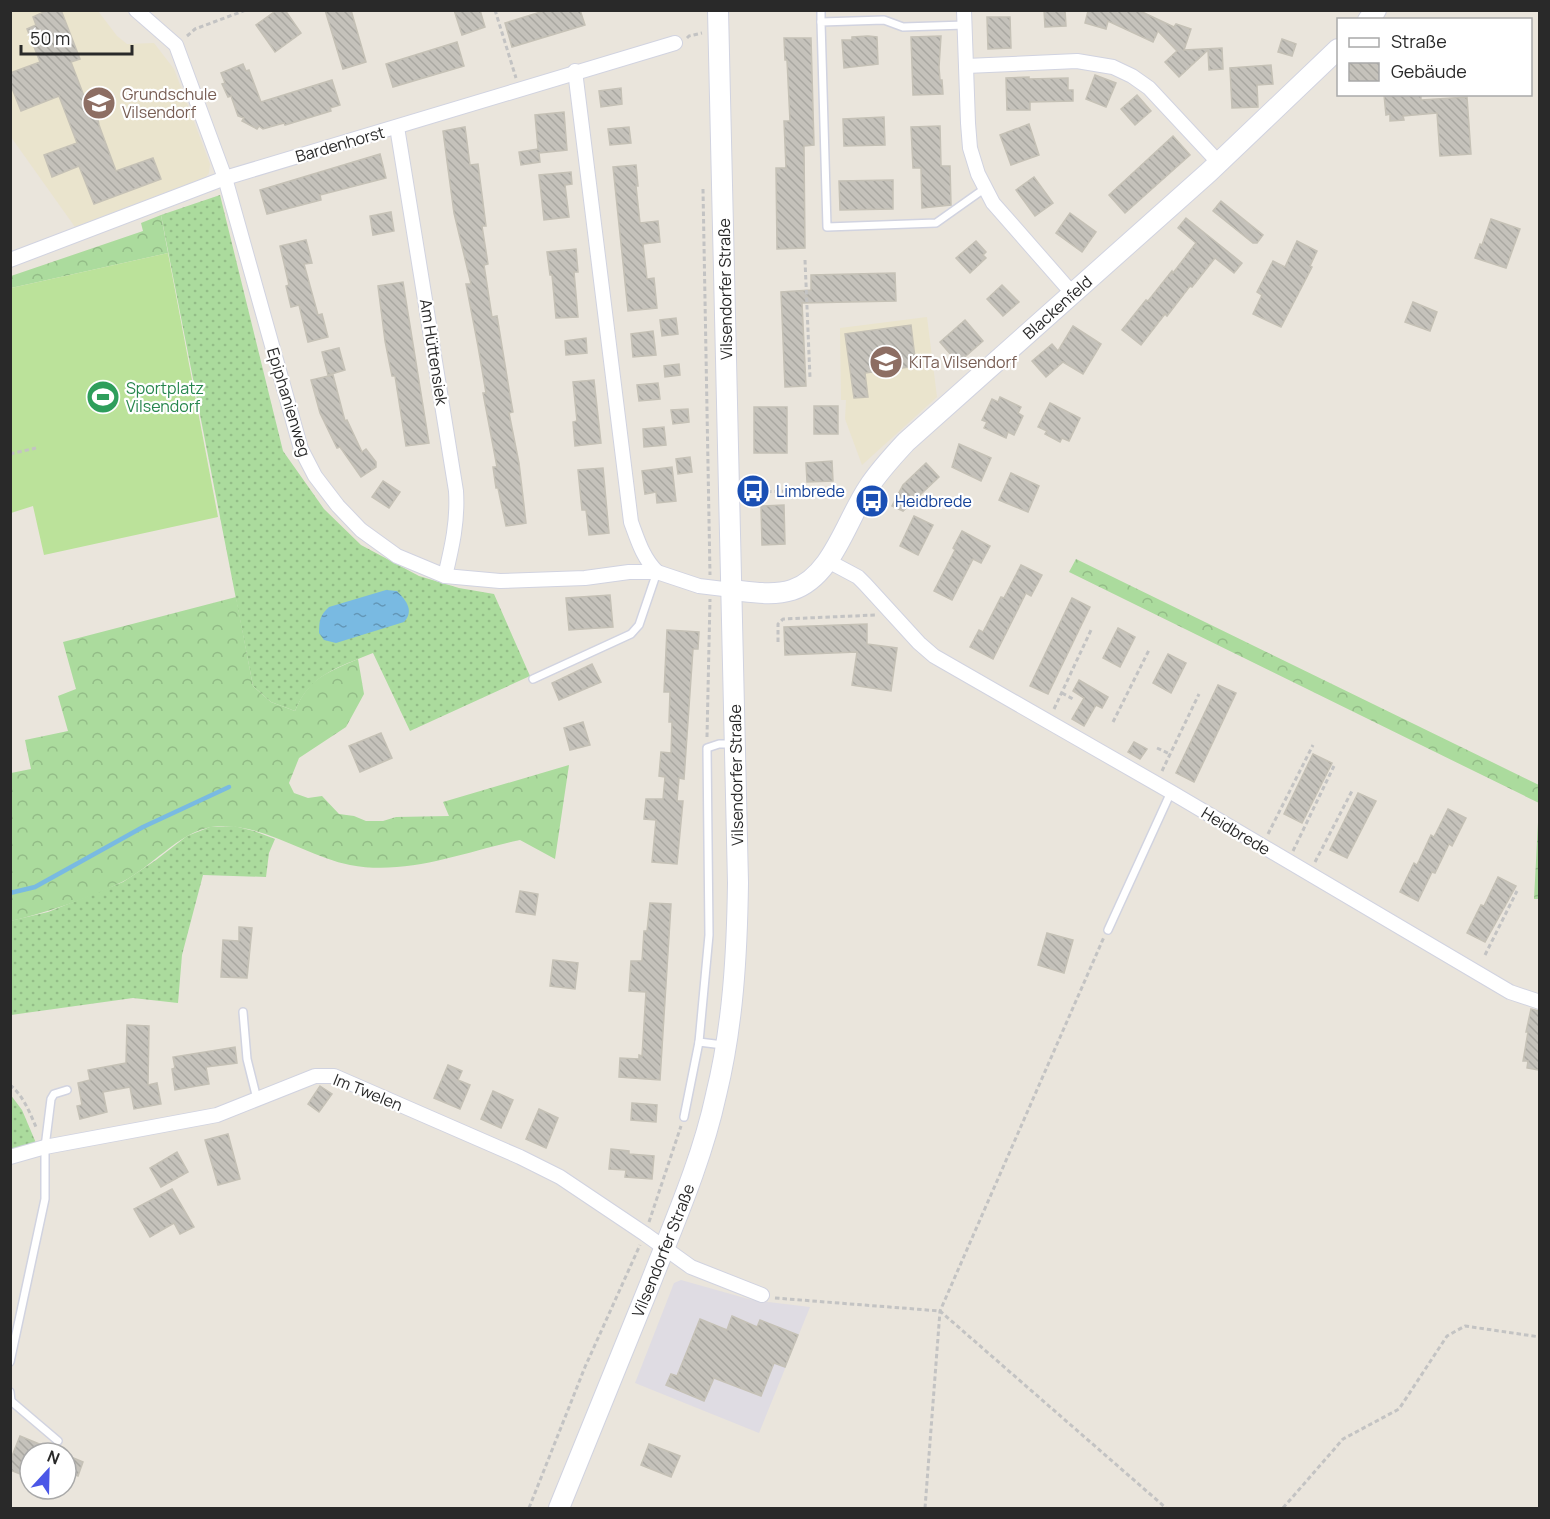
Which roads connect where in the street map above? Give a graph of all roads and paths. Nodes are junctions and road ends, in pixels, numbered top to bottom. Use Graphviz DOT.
graph roads {
  1 [pos="136,10"];
  2 [pos="246,10"];
  3 [pos="495,10"];
  4 [pos="718,10"];
  5 [pos="821,10"];
  6 [pos="964,18"];
  7 [pos="821,22"];
  8 [pos="675,43"];
  9 [pos="176,45"];
  10 [pos="1337,50"];
  11 [pos="966,66"];
  12 [pos="575,71"];
  13 [pos="519,88"];
  14 [pos="397,127"];
  15 [pos="1219,163"];
  16 [pos="225,178"];
  17 [pos="703,183"];
  18 [pos="984,189"];
  19 [pos="10,260"];
  20 [pos="805,260"];
  21 [pos="1072,293"];
  22 [pos="810,378"];
  23 [pos="36,448"];
  24 [pos="10,454"];
  25 [pos="794,491"];
  26 [pos="752,492"];
  27 [pos="828,561"];
  28 [pos="657,572"];
  29 [pos="445,576"];
  30 [pos="710,588"];
  31 [pos="732,590"];
  32 [pos="893,615"];
  33 [pos="1092,628"];
  34 [pos="778,642"];
  35 [pos="1149,650"];
  36 [pos="533,679"];
  37 [pos="1062,693"];
  38 [pos="1199,694"];
  39 [pos="1073,699"];
  40 [pos="1047,721"];
  41 [pos="1113,722"];
  42 [pos="735,744"];
  43 [pos="1313,745"];
  44 [pos="707,748"];
  45 [pos="1157,748"];
  46 [pos="1170,754"];
  47 [pos="1334,766"];
  48 [pos="1156,783"];
  49 [pos="1353,789"];
  50 [pos="1171,792"];
  51 [pos="1262,846"];
  52 [pos="1288,861"];
  53 [pos="1310,874"];
  54 [pos="1517,891"];
  55 [pos="1108,930"];
  56 [pos="1485,955"];
  57 [pos="1539,1002"];
  58 [pos="243,1012"];
  59 [pos="699,1041"];
  60 [pos="726,1045"];
  61 [pos="10,1085"];
  62 [pos="67,1090"];
  63 [pos="257,1099"];
  64 [pos="684,1117"];
  65 [pos="45,1147"];
  66 [pos="10,1157"];
  67 [pos="645,1234"];
  68 [pos="664,1249"];
  69 [pos="762,1295"];
  70 [pos="939,1311"];
  71 [pos="1539,1337"];
  72 [pos="10,1362"];
  73 [pos="10,1392"];
  74 [pos="58,1441"];
  75 [pos="528,1509"];
  76 [pos="559,1509"];
  77 [pos="925,1509"];
  78 [pos="1166,1509"];
  79 [pos="1283,1509"];
  1 -- 9 [label="street, Epiphanienweg"];
  2 -- 9 [label="path"];
  3 -- 13 [label="path"];
  4 -- 31 [label="main road, Vilsendorfer Straße"];
  5 -- 7 [label="lane"];
  6 -- 7 [label="lane"];
  6 -- 11 [label="street"];
  7 -- 18 [label="lane"];
  8 -- 12 [label="street, Bardenhorst"];
  9 -- 16 [label="street, Epiphanienweg"];
  10 -- 15 [label="main road, Blackenfeld"];
  11 -- 15 [label="street"];
  11 -- 18 [label="street"];
  12 -- 13 [label="street, Bardenhorst"];
  12 -- 28 [label="street"];
  13 -- 14 [label="street, Bardenhorst"];
  14 -- 16 [label="street, Bardenhorst"];
  14 -- 29 [label="street, Am Hüttensiek"];
  15 -- 21 [label="main road, Blackenfeld"];
  16 -- 19 [label="street, Bardenhorst"];
  16 -- 29 [label="street, Epiphanienweg"];
  17 -- 30 [label="path"];
  18 -- 21 [label="street"];
  20 -- 22 [label="path"];
  21 -- 27 [label="main road, Blackenfeld"];
  23 -- 24 [label="path"];
  25 -- 26 [label="path"];
  27 -- 31 [label="main road, Blackenfeld"];
  27 -- 32 [label="street, Heidbrede"];
  28 -- 29 [label="street, Epiphanienweg"];
  28 -- 30 [label="street, Epiphanienweg"];
  28 -- 36 [label="lane"];
  30 -- 31 [label="street, Epiphanienweg"];
  30 -- 44 [label="path"];
  31 -- 42 [label="main road, Vilsendorfer Straße"];
  32 -- 34 [label="path"];
  32 -- 40 [label="street, Heidbrede"];
  33 -- 37 [label="path"];
  35 -- 41 [label="path"];
  37 -- 39 [label="path"];
  37 -- 40 [label="path"];
  38 -- 46 [label="path"];
  40 -- 48 [label="street, Heidbrede"];
  42 -- 44 [label="lane"];
  42 -- 60 [label="main road, Vilsendorfer Straße"];
  43 -- 51 [label="path"];
  44 -- 59 [label="lane"];
  45 -- 46 [label="path"];
  46 -- 48 [label="path"];
  47 -- 52 [label="path"];
  48 -- 50 [label="street, Heidbrede"];
  49 -- 53 [label="path"];
  50 -- 51 [label="street, Heidbrede"];
  50 -- 55 [label="lane"];
  51 -- 52 [label="street, Heidbrede"];
  52 -- 53 [label="street, Heidbrede"];
  53 -- 57 [label="street, Heidbrede"];
  54 -- 56 [label="path"];
  55 -- 70 [label="path"];
  58 -- 63 [label="lane"];
  59 -- 60 [label="lane"];
  59 -- 64 [label="lane"];
  60 -- 68 [label="main road, Vilsendorfer Straße"];
  61 -- 65 [label="path"];
  62 -- 65 [label="lane"];
  63 -- 65 [label="street, Im Twelen"];
  63 -- 67 [label="street, Im Twelen"];
  64 -- 67 [label="path"];
  65 -- 66 [label="street, Im Twelen"];
  65 -- 72 [label="lane"];
  67 -- 68 [label="street, Im Twelen"];
  67 -- 75 [label="path"];
  68 -- 69 [label="street, Im Twelen"];
  68 -- 76 [label="main road, Vilsendorfer Straße"];
  69 -- 70 [label="path"];
  70 -- 77 [label="path"];
  70 -- 78 [label="path"];
  71 -- 79 [label="path"];
  73 -- 74 [label="lane"];
}
